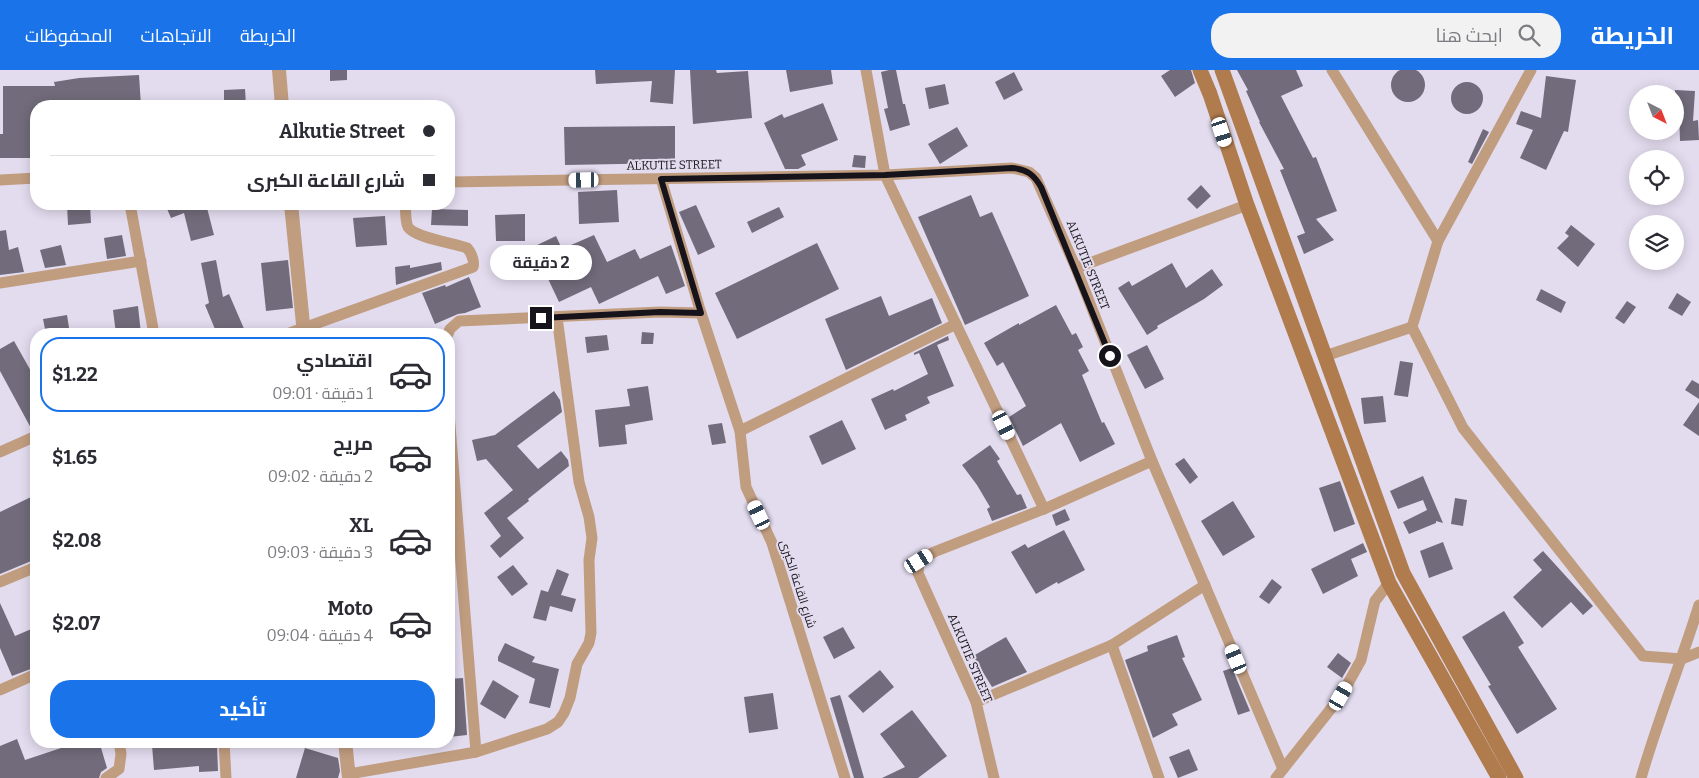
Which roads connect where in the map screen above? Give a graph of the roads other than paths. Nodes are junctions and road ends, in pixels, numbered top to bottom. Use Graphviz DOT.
graph roads {
  1 [pos="279,70"];
  2 [pos="866,70"];
  3 [pos="1200,70"];
  4 [pos="1222,70"];
  5 [pos="1332,70"];
  6 [pos="1531,70"];
  7 [pos="282,100"];
  8 [pos="885,175"];
  9 [pos="30,178"];
  10 [pos="661,179"];
  11 [pos="0,180"];
  12 [pos="455,182"];
  13 [pos="1247,206"];
  14 [pos="131,210"];
  15 [pos="292,210"];
  16 [pos="406,210"];
  17 [pos="1438,241"];
  18 [pos="140,261"];
  19 [pos="1076,268"];
  20 [pos="0,283"];
  21 [pos="701,313"];
  22 [pos="557,317"];
  23 [pos="956,324"];
  24 [pos="153,328"];
  25 [pos="303,328"];
  26 [pos="311,328"];
  27 [pos="451,328"];
  28 [pos="1412,328"];
  29 [pos="1325,356"];
  30 [pos="740,431"];
  31 [pos="30,439"];
  32 [pos="0,452"];
  33 [pos="1152,461"];
  34 [pos="455,488"];
  35 [pos="1044,509"];
  36 [pos="30,570"];
  37 [pos="0,582"];
  38 [pos="1389,583"];
  39 [pos="1205,585"];
  40 [pos="1699,605"];
  41 [pos="1112,646"];
  42 [pos="1699,652"];
  43 [pos="1682,658"];
  44 [pos="30,677"];
  45 [pos="0,690"];
  46 [pos="976,702"];
  47 [pos="120,748"];
  48 [pos="224,748"];
  49 [pos="346,748"];
  50 [pos="476,752"];
  51 [pos="1283,769"];
  52 [pos="349,776"];
  53 [pos="106,778"];
  54 [pos="226,778"];
  55 [pos="845,778"];
  56 [pos="994,778"];
  57 [pos="1160,778"];
  58 [pos="1276,778"];
  59 [pos="1499,778"];
  60 [pos="1516,778"];
  61 [pos="1641,778"];
  1 -- 7 [label="street"];
  2 -- 8 [label="street"];
  3 -- 13 [label="main road"];
  4 -- 29 [label="main road"];
  5 -- 17 [label="street"];
  6 -- 17 [label="street"];
  8 -- 10 [label="street, ALKUTIE STREET"];
  8 -- 19 [label="street, ALKUTIE STREET"];
  8 -- 23 [label="street"];
  9 -- 11 [label="street"];
  10 -- 12 [label="street, ALKUTIE STREET"];
  10 -- 21 [label="street, شارع القاعة الكبرى"];
  13 -- 19 [label="street"];
  13 -- 38 [label="main road"];
  14 -- 18 [label="street"];
  15 -- 25 [label="street"];
  16 -- 26 [label="street"];
  17 -- 28 [label="street"];
  18 -- 20 [label="street"];
  18 -- 24 [label="street"];
  19 -- 33 [label="street, ALKUTIE STREET"];
  21 -- 22 [label="street"];
  21 -- 30 [label="street, شارع القاعة الكبرى"];
  22 -- 27 [label="street"];
  22 -- 50 [label="street"];
  23 -- 30 [label="street"];
  23 -- 35 [label="street"];
  28 -- 29 [label="street"];
  28 -- 43 [label="street"];
  29 -- 60 [label="main road"];
  30 -- 55 [label="street, شارع القاعة الكبرى"];
  31 -- 32 [label="street"];
  33 -- 35 [label="street, ALKUTIE STREET"];
  33 -- 39 [label="street"];
  34 -- 50 [label="street"];
  35 -- 46 [label="street, ALKUTIE STREET"];
  36 -- 37 [label="street"];
  38 -- 51 [label="street"];
  38 -- 59 [label="main road"];
  39 -- 41 [label="street"];
  39 -- 51 [label="street"];
  40 -- 43 [label="street"];
  41 -- 46 [label="street"];
  41 -- 57 [label="street"];
  42 -- 43 [label="street"];
  43 -- 61 [label="street"];
  44 -- 45 [label="street"];
  46 -- 56 [label="street, ALKUTIE STREET"];
  47 -- 53 [label="street"];
  48 -- 54 [label="street"];
  49 -- 52 [label="street"];
  50 -- 52 [label="street"];
  51 -- 58 [label="street"];
}
